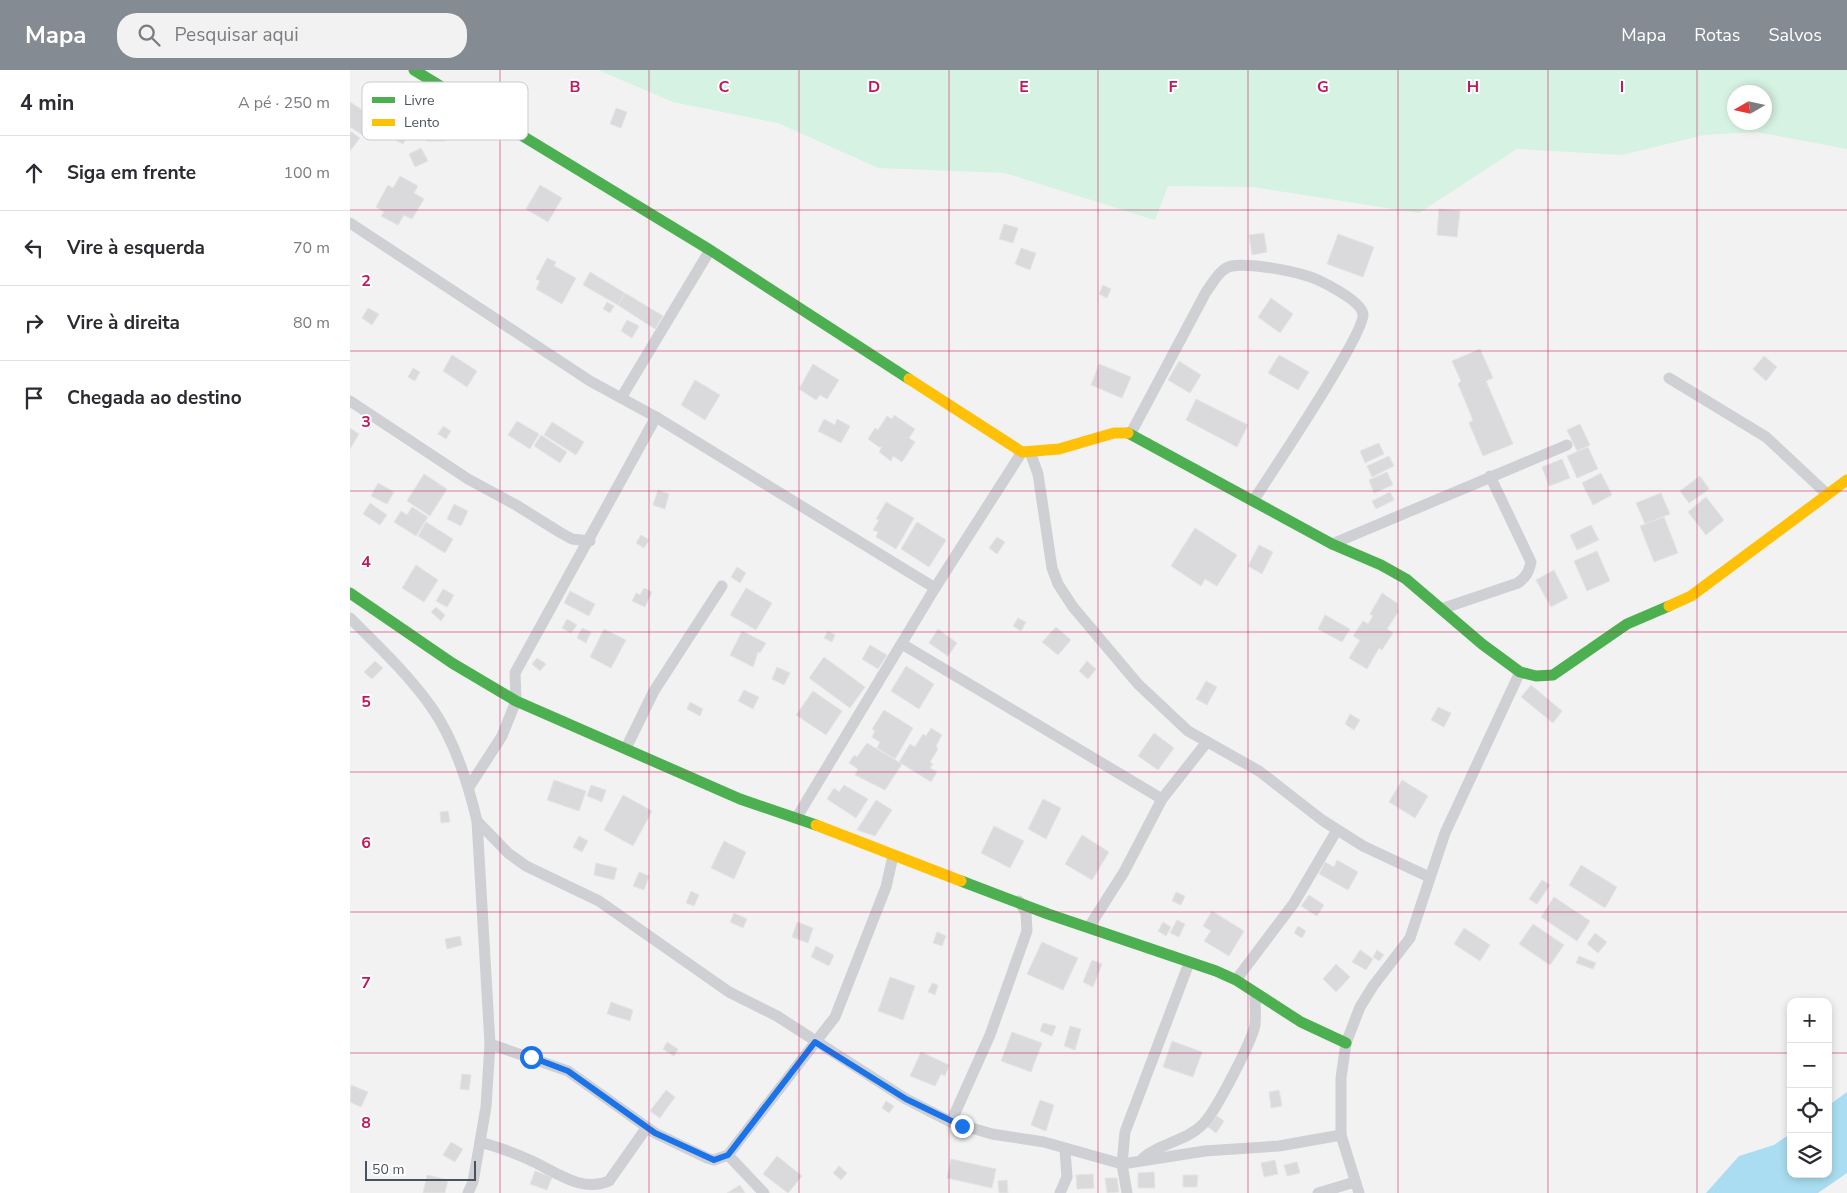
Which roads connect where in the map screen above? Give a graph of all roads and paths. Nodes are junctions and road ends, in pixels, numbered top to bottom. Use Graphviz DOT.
graph roads {
  1 [pos="414,70"];
  2 [pos="434,82"];
  3 [pos="528,139"];
  4 [pos="350,223"];
  5 [pos="710,250"];
  6 [pos="1669,378"];
  7 [pos="621,398"];
  8 [pos="350,402"];
  9 [pos="656,417"];
  10 [pos="1131,433"];
  11 [pos="1567,445"];
  12 [pos="1026,452"];
  13 [pos="1490,476"];
  14 [pos="1847,480"];
  15 [pos="1827,494"];
  16 [pos="1253,501"];
  17 [pos="590,541"];
  18 [pos="1332,544"];
  19 [pos="722,586"];
  20 [pos="935,588"];
  21 [pos="350,594"];
  22 [pos="1441,609"];
  23 [pos="350,618"];
  24 [pos="902,644"];
  25 [pos="1520,672"];
  26 [pos="516,701"];
  27 [pos="1207,742"];
  28 [pos="626,748"];
  29 [pos="469,787"];
  30 [pos="1162,799"];
  31 [pos="797,817"];
  32 [pos="477,821"];
  33 [pos="1337,830"];
  34 [pos="894,856"];
  35 [pos="1429,877"];
  36 [pos="1019,902"];
  37 [pos="1089,927"];
  38 [pos="1189,963"];
  39 [pos="1236,980"];
  40 [pos="1255,994"];
  41 [pos="815,1042"];
  42 [pos="1346,1043"];
  43 [pos="490,1044"];
  44 [pos="951,1122"];
  45 [pos="647,1127"];
  46 [pos="1341,1135"];
  47 [pos="480,1142"];
  48 [pos="1065,1150"];
  49 [pos="728,1155"];
  50 [pos="1140,1161"];
  51 [pos="1122,1164"];
  52 [pos="1357,1188"];
  53 [pos="468,1193"];
  54 [pos="764,1193"];
  55 [pos="1060,1193"];
  56 [pos="1127,1193"];
  57 [pos="1318,1193"];
  1 -- 2 [label="street"];
  3 -- 5 [label="street"];
  4 -- 7 [label="street"];
  5 -- 7 [label="street"];
  5 -- 12 [label="street"];
  6 -- 15 [label="street"];
  7 -- 9 [label="street"];
  8 -- 17 [label="street"];
  9 -- 17 [label="street"];
  9 -- 20 [label="street"];
  10 -- 12 [label="street"];
  10 -- 16 [label="street"];
  10 -- 16 [label="street"];
  11 -- 13 [label="street"];
  12 -- 20 [label="street"];
  12 -- 27 [label="street"];
  13 -- 18 [label="street"];
  13 -- 22 [label="street"];
  14 -- 15 [label="street"];
  15 -- 25 [label="street"];
  16 -- 18 [label="street"];
  17 -- 26 [label="street"];
  18 -- 22 [label="street"];
  19 -- 28 [label="street"];
  20 -- 24 [label="street"];
  21 -- 26 [label="street"];
  22 -- 25 [label="street"];
  23 -- 29 [label="street"];
  24 -- 30 [label="street"];
  24 -- 31 [label="street"];
  25 -- 35 [label="street"];
  26 -- 28 [label="street"];
  26 -- 29 [label="street"];
  27 -- 30 [label="street"];
  27 -- 33 [label="street"];
  28 -- 31 [label="street"];
  29 -- 32 [label="street"];
  30 -- 37 [label="street"];
  31 -- 34 [label="street"];
  32 -- 41 [label="street"];
  32 -- 43 [label="street"];
  33 -- 35 [label="street"];
  33 -- 39 [label="street"];
  34 -- 36 [label="street"];
  34 -- 41 [label="street"];
  35 -- 42 [label="street"];
  36 -- 37 [label="street"];
  36 -- 44 [label="street"];
  37 -- 38 [label="street"];
  38 -- 39 [label="street"];
  38 -- 51 [label="street"];
  39 -- 40 [label="street"];
  40 -- 42 [label="street"];
  40 -- 50 [label="street"];
  41 -- 44 [label="street"];
  41 -- 49 [label="street"];
  42 -- 46 [label="street"];
  43 -- 45 [label="street"];
  43 -- 47 [label="street"];
  44 -- 48 [label="street"];
  45 -- 47 [label="street"];
  45 -- 49 [label="street"];
  46 -- 50 [label="street"];
  46 -- 52 [label="street"];
  47 -- 53 [label="street"];
  48 -- 51 [label="street"];
  48 -- 55 [label="street"];
  49 -- 54 [label="street"];
  50 -- 51 [label="street"];
  51 -- 56 [label="street"];
  52 -- 57 [label="street"];
}
